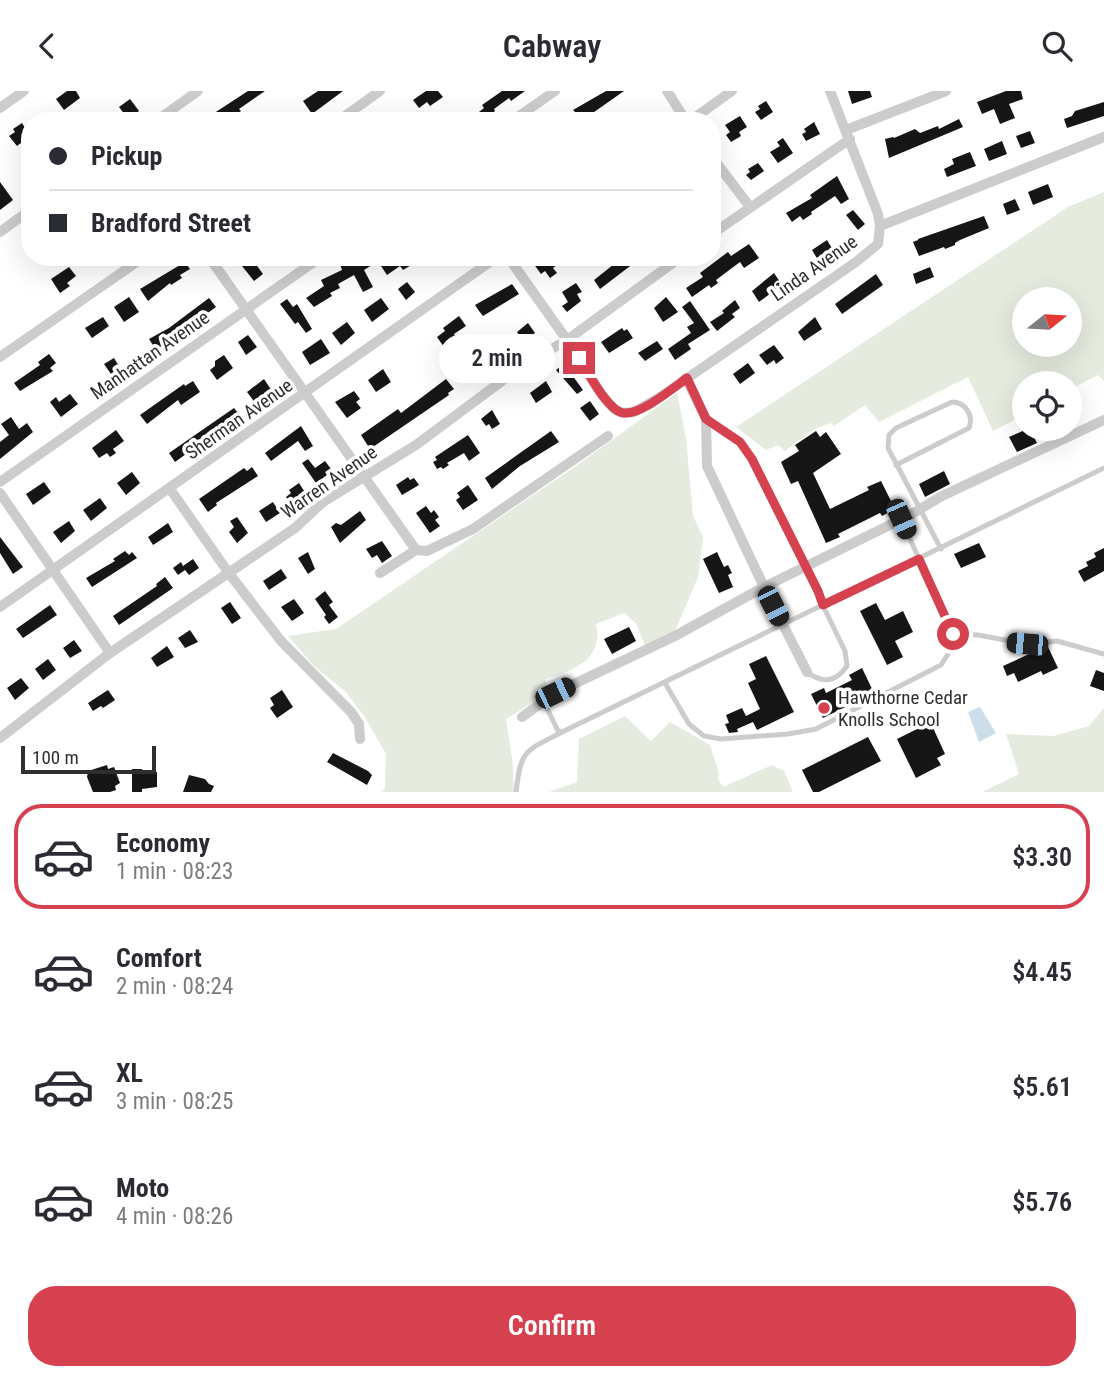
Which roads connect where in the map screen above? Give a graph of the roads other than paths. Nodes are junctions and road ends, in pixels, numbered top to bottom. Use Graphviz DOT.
graph roads {
  1 [pos="24,91"];
  2 [pos="198,91"];
  3 [pos="380,91"];
  4 [pos="555,91"];
  5 [pos="667,91"];
  6 [pos="732,91"];
  7 [pos="830,91"];
  8 [pos="946,91"];
  9 [pos="0,108"];
  10 [pos="169,112"];
  11 [pos="351,112"];
  12 [pos="525,112"];
  13 [pos="682,112"];
  14 [pos="701,112"];
  15 [pos="848,134"];
  16 [pos="1104,137"];
  17 [pos="721,169"];
  18 [pos="750,207"];
  19 [pos="21,217"];
  20 [pos="880,226"];
  21 [pos="721,228"];
  22 [pos="0,232"];
  23 [pos="131,266"];
  24 [pos="215,266"];
  25 [pos="308,266"];
  26 [pos="484,266"];
  27 [pos="514,266"];
  28 [pos="669,266"];
  29 [pos="246,309"];
  30 [pos="567,340"];
  31 [pos="0,357"];
  32 [pos="687,378"];
  33 [pos="305,393"];
  34 [pos="706,419"];
  35 [pos="1104,420"];
  36 [pos="608,436"];
  37 [pos="896,465"];
  38 [pos="1104,468"];
  39 [pos="365,476"];
  40 [pos="0,482"];
  41 [pos="170,489"];
  42 [pos="0,493"];
  43 [pos="919,509"];
  44 [pos="901,519"];
  45 [pos="941,548"];
  46 [pos="416,550"];
  47 [pos="919,559"];
  48 [pos="805,566"];
  49 [pos="53,570"];
  50 [pos="228,572"];
  51 [pos="380,573"];
  52 [pos="764,587"];
  53 [pos="823,605"];
  54 [pos="0,607"];
  55 [pos="783,625"];
  56 [pos="953,634"];
  57 [pos="110,653"];
  58 [pos="1104,654"];
  59 [pos="807,672"];
  60 [pos="665,683"];
  61 [pos="544,702"];
  62 [pos="522,717"];
  63 [pos="562,732"];
  64 [pos="0,738"];
  65 [pos="360,739"];
  66 [pos="516,792"];
  1 -- 9 [label="street"];
  2 -- 10 [label="street"];
  3 -- 11 [label="street"];
  4 -- 12 [label="street"];
  5 -- 13 [label="street"];
  6 -- 14 [label="street"];
  7 -- 15 [label="street"];
  8 -- 15 [label="street"];
  15 -- 18 [label="street"];
  15 -- 20 [label="street"];
  16 -- 20 [label="street, Linda Avenue"];
  17 -- 18 [label="street"];
  18 -- 21 [label="street"];
  19 -- 22 [label="street"];
  20 -- 32 [label="street, Linda Avenue"];
  23 -- 31 [label="street"];
  24 -- 29 [label="street"];
  25 -- 29 [label="street, Manhattan Avenue"];
  26 -- 33 [label="street, Sherman Avenue"];
  27 -- 30 [label="street"];
  28 -- 30 [label="street, Warren Avenue"];
  29 -- 33 [label="street"];
  29 -- 40 [label="street, Manhattan Avenue"];
  30 -- 32 [label="street, Linda Avenue"];
  30 -- 39 [label="street, Warren Avenue"];
  32 -- 34 [label="street"];
  33 -- 39 [label="street"];
  33 -- 41 [label="street, Sherman Avenue"];
  34 -- 48 [label="lane"];
  34 -- 52 [label="street"];
  35 -- 43 [label="street"];
  36 -- 46 [label="street"];
  37 -- 37 [label="lane"];
  37 -- 43 [label="lane"];
  38 -- 45 [label="lane"];
  39 -- 46 [label="street"];
  39 -- 50 [label="street, Warren Avenue"];
  41 -- 49 [label="street, Sherman Avenue"];
  41 -- 50 [label="street"];
  42 -- 49 [label="street"];
  43 -- 44 [label="street"];
  43 -- 45 [label="lane"];
  44 -- 47 [label="lane"];
  44 -- 48 [label="street"];
  45 -- 47 [label="lane"];
  46 -- 51 [label="street"];
  47 -- 53 [label="lane"];
  47 -- 56 [label="lane"];
  48 -- 52 [label="street"];
  48 -- 53 [label="lane"];
  49 -- 54 [label="street, Sherman Avenue"];
  49 -- 57 [label="street"];
  50 -- 57 [label="street, Warren Avenue"];
  50 -- 65 [label="street"];
  52 -- 55 [label="street"];
  52 -- 61 [label="street"];
  53 -- 55 [label="lane"];
  53 -- 59 [label="lane"];
  55 -- 59 [label="street"];
  55 -- 60 [label="lane"];
  56 -- 58 [label="lane"];
  56 -- 60 [label="lane"];
  57 -- 64 [label="street, Warren Avenue"];
  60 -- 63 [label="lane"];
  61 -- 62 [label="street"];
  61 -- 63 [label="lane"];
  63 -- 66 [label="lane"];
}
